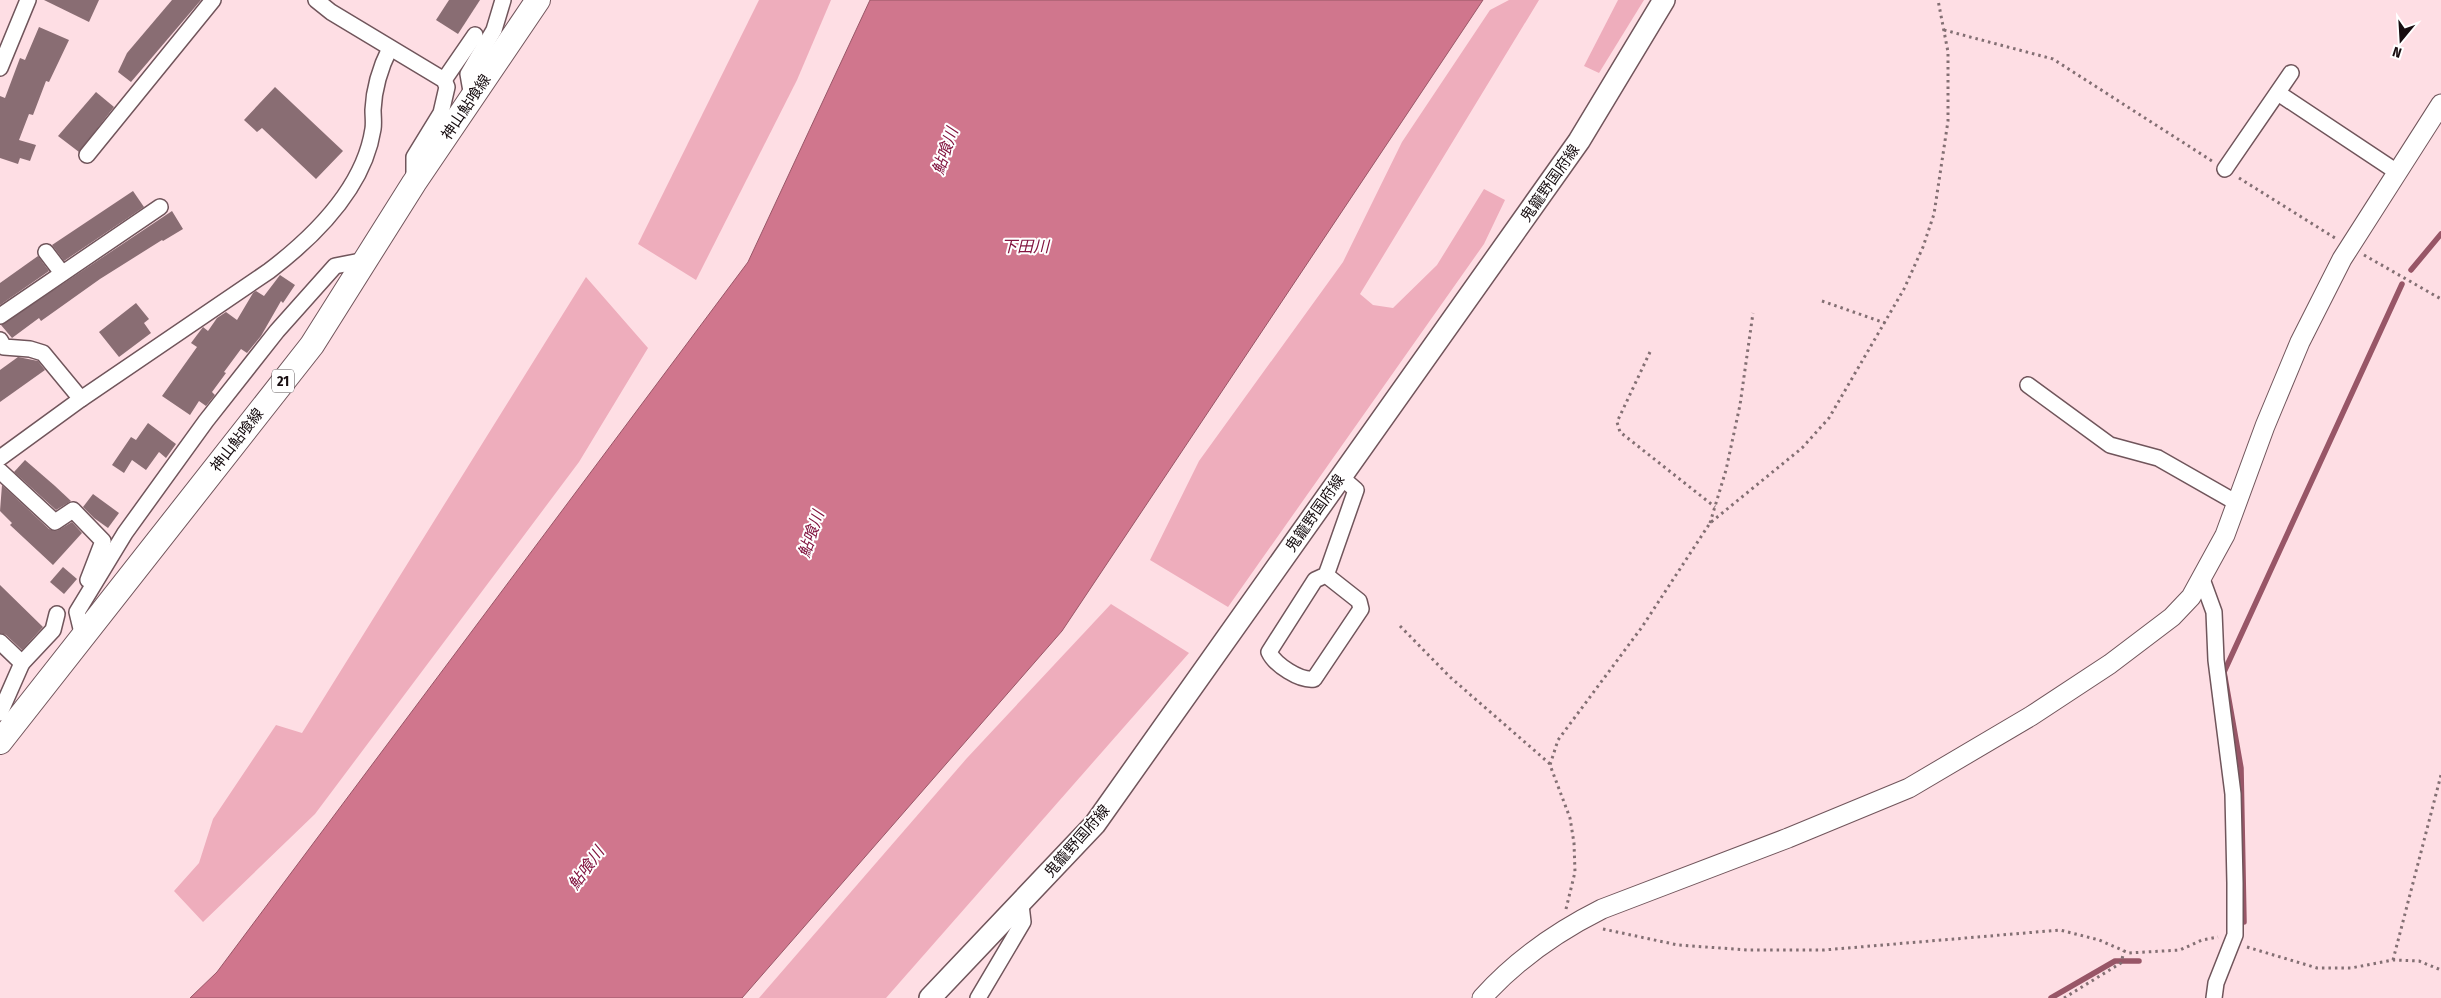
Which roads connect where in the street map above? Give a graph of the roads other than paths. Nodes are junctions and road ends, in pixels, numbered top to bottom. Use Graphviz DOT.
graph roads {
  1 [pos="28,0"];
  2 [pos="213,0"];
  3 [pos="316,0"];
  4 [pos="503,0"];
  5 [pos="538,0"];
  6 [pos="1664,0"];
  7 [pos="475,35"];
  8 [pos="390,48"];
  9 [pos="0,68"];
  10 [pos="2292,74"];
  11 [pos="444,80"];
  12 [pos="2278,93"];
  13 [pos="472,97"];
  14 [pos="2441,104"];
  15 [pos="87,155"];
  16 [pos="2225,169"];
  17 [pos="2397,172"];
  18 [pos="414,183"];
  19 [pos="160,208"];
  20 [pos="46,252"];
  21 [pos="366,260"];
  22 [pos="62,273"];
  23 [pos="0,316"];
  24 [pos="1,346"];
  25 [pos="2028,384"];
  26 [pos="81,399"];
  27 [pos="0,458"];
  28 [pos="0,472"];
  29 [pos="1341,477"];
  30 [pos="2237,503"];
  31 [pos="1326,575"];
  32 [pos="2202,578"];
  33 [pos="76,612"];
  34 [pos="57,614"];
  35 [pos="83,637"];
  36 [pos="0,642"];
  37 [pos="22,663"];
  38 [pos="0,713"];
  39 [pos="1,737"];
  40 [pos="1021,905"];
  41 [pos="930,998"];
  42 [pos="978,998"];
  43 [pos="1482,998"];
  44 [pos="2214,998"];
  1 -- 9 [label="street"];
  2 -- 15 [label="street"];
  3 -- 8 [label="street"];
  4 -- 13 [label="street"];
  5 -- 13 [label="main road, 神山鮎喰線 / 21"];
  6 -- 29 [label="main road, 鬼籠野国府線"];
  7 -- 11 [label="street"];
  8 -- 11 [label="street"];
  8 -- 26 [label="street"];
  10 -- 12 [label="street"];
  11 -- 18 [label="street"];
  12 -- 16 [label="street"];
  12 -- 17 [label="street"];
  13 -- 18 [label="main road, 神山鮎喰線 / 21"];
  14 -- 17 [label="street"];
  17 -- 30 [label="street"];
  18 -- 21 [label="main road, 神山鮎喰線 / 21"];
  19 -- 22 [label="street"];
  20 -- 22 [label="street"];
  21 -- 33 [label="street"];
  21 -- 35 [label="main road, 神山鮎喰線 / 21"];
  22 -- 23 [label="street"];
  24 -- 26 [label="street"];
  25 -- 30 [label="street"];
  26 -- 27 [label="street"];
  28 -- 33 [label="street"];
  29 -- 31 [label="street"];
  29 -- 40 [label="main road, 鬼籠野国府線"];
  30 -- 32 [label="street"];
  31 -- 31 [label="street"];
  32 -- 43 [label="street"];
  32 -- 44 [label="street"];
  33 -- 35 [label="street"];
  34 -- 37 [label="street"];
  35 -- 39 [label="main road, 神山鮎喰線 / 21"];
  36 -- 37 [label="street"];
  37 -- 38 [label="street"];
  40 -- 41 [label="main road, 鬼籠野国府線"];
  40 -- 42 [label="street"];
}
